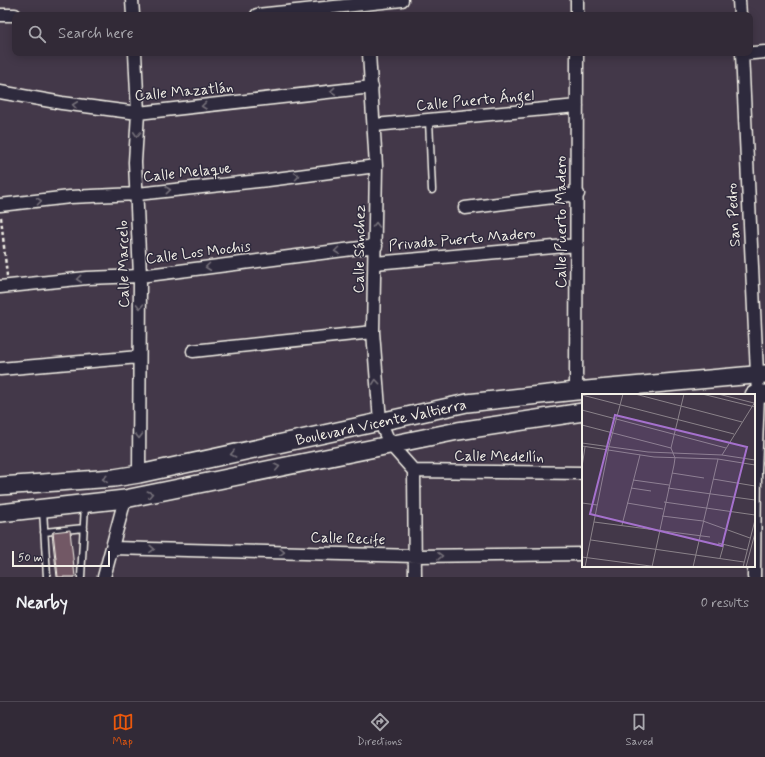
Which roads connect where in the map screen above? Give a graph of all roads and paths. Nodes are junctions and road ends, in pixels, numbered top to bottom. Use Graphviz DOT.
graph roads {
  1 [pos="132,0"];
  2 [pos="402,0"];
  3 [pos="577,0"];
  4 [pos="739,0"];
  5 [pos="366,6"];
  6 [pos="133,12"];
  7 [pos="293,12"];
  8 [pos="577,12"];
  9 [pos="740,12"];
  10 [pos="12,15"];
  11 [pos="0,16"];
  12 [pos="765,52"];
  13 [pos="753,53"];
  14 [pos="135,56"];
  15 [pos="369,56"];
  16 [pos="577,56"];
  17 [pos="742,56"];
  18 [pos="372,87"];
  19 [pos="0,92"];
  20 [pos="577,106"];
  21 [pos="138,113"];
  22 [pos="429,120"];
  23 [pos="375,125"];
  24 [pos="376,166"];
  25 [pos="432,190"];
  26 [pos="137,194"];
  27 [pos="578,194"];
  28 [pos="0,205"];
  29 [pos="465,208"];
  30 [pos="577,245"];
  31 [pos="376,246"];
  32 [pos="375,263"];
  33 [pos="140,276"];
  34 [pos="4,286"];
  35 [pos="373,332"];
  36 [pos="193,351"];
  37 [pos="139,357"];
  38 [pos="0,369"];
  39 [pos="761,375"];
  40 [pos="576,390"];
  41 [pos="759,395"];
  42 [pos="582,412"];
  43 [pos="380,421"];
  44 [pos="390,444"];
  45 [pos="414,471"];
  46 [pos="758,471"];
  47 [pos="582,473"];
  48 [pos="139,474"];
  49 [pos="0,486"];
  50 [pos="125,499"];
  51 [pos="85,504"];
  52 [pos="43,509"];
  53 [pos="0,513"];
  54 [pos="84,528"];
  55 [pos="44,532"];
  56 [pos="113,548"];
  57 [pos="758,552"];
  58 [pos="582,554"];
  59 [pos="415,556"];
  60 [pos="47,577"];
  61 [pos="81,577"];
  62 [pos="104,577"];
  63 [pos="415,577"];
  64 [pos="754,577"];
  1 -- 6 [label="street"];
  2 -- 5 [label="street"];
  3 -- 8 [label="street"];
  4 -- 9 [label="street"];
  5 -- 7 [label="street"];
  10 -- 11 [label="street"];
  12 -- 13 [label="street"];
  14 -- 21 [label="street, Calle Marcelo"];
  15 -- 18 [label="street, Calle Sánchez"];
  16 -- 20 [label="street, Calle Puerto Madero"];
  17 -- 39 [label="street, San Pedro"];
  18 -- 21 [label="street, Calle Mazatlán, one-way"];
  18 -- 23 [label="street, Calle Sánchez"];
  21 -- 19 [label="street, Calle Mazatlán, one-way"];
  20 -- 22 [label="street, Calle Puerto Ángel"];
  20 -- 27 [label="street, Calle Puerto Madero"];
  21 -- 26 [label="street, Calle Marcelo, one-way"];
  22 -- 23 [label="street, Calle Puerto Ángel"];
  22 -- 25 [label="lane"];
  23 -- 24 [label="street, Calle Sánchez"];
  26 -- 24 [label="street, Calle Melaque, one-way"];
  31 -- 24 [label="street, Calle Sánchez, one-way"];
  28 -- 26 [label="street, Calle Melaque, one-way"];
  26 -- 33 [label="street, Calle Marcelo"];
  27 -- 29 [label="street, Privada Puerto Madero"];
  27 -- 30 [label="street, Calle Puerto Madero"];
  28 -- 34 [label="path"];
  30 -- 32 [label="street, Privada Puerto Madero"];
  30 -- 40 [label="street, Calle Puerto Madero"];
  31 -- 32 [label="street, Calle Sánchez"];
  31 -- 33 [label="street, Calle Los Mochis, one-way"];
  32 -- 35 [label="street, Calle Sánchez"];
  33 -- 34 [label="street, Calle Los Mochis, one-way"];
  33 -- 37 [label="street, Calle Marcelo, one-way"];
  35 -- 36 [label="street"];
  43 -- 35 [label="street, Calle Sánchez, one-way"];
  37 -- 38 [label="street"];
  37 -- 48 [label="street, Calle Marcelo, one-way"];
  39 -- 40 [label="main road, Boulevard Vicente Valtierra"];
  39 -- 41 [label="street, San Pedro"];
  40 -- 43 [label="main road, Boulevard Vicente Valtierra"];
  41 -- 46 [label="street, San Pedro"];
  42 -- 44 [label="main road, Boulevard Vicente Valtierra"];
  43 -- 44 [label="street, Calle Sánchez"];
  43 -- 48 [label="main road, Boulevard Vicente Valtierra, one-way"];
  44 -- 45 [label="street, Calle Sánchez"];
  50 -- 44 [label="main road, Boulevard Vicente Valtierra, one-way"];
  45 -- 47 [label="street, Calle Medellín"];
  45 -- 59 [label="street"];
  46 -- 57 [label="street, San Pedro"];
  48 -- 49 [label="main road, Boulevard Vicente Valtierra, one-way"];
  50 -- 51 [label="main road, Boulevard Vicente Valtierra"];
  50 -- 56 [label="street"];
  51 -- 52 [label="main road, Boulevard Vicente Valtierra"];
  51 -- 54 [label="lane"];
  52 -- 53 [label="main road, Boulevard Vicente Valtierra"];
  52 -- 55 [label="lane"];
  54 -- 55 [label="lane"];
  54 -- 61 [label="lane"];
  55 -- 60 [label="lane"];
  56 -- 59 [label="street, Calle Recife, one-way"];
  56 -- 62 [label="street"];
  57 -- 64 [label="street, San Pedro"];
  59 -- 58 [label="street, Calle Recife, one-way"];
  59 -- 63 [label="street"];
}
